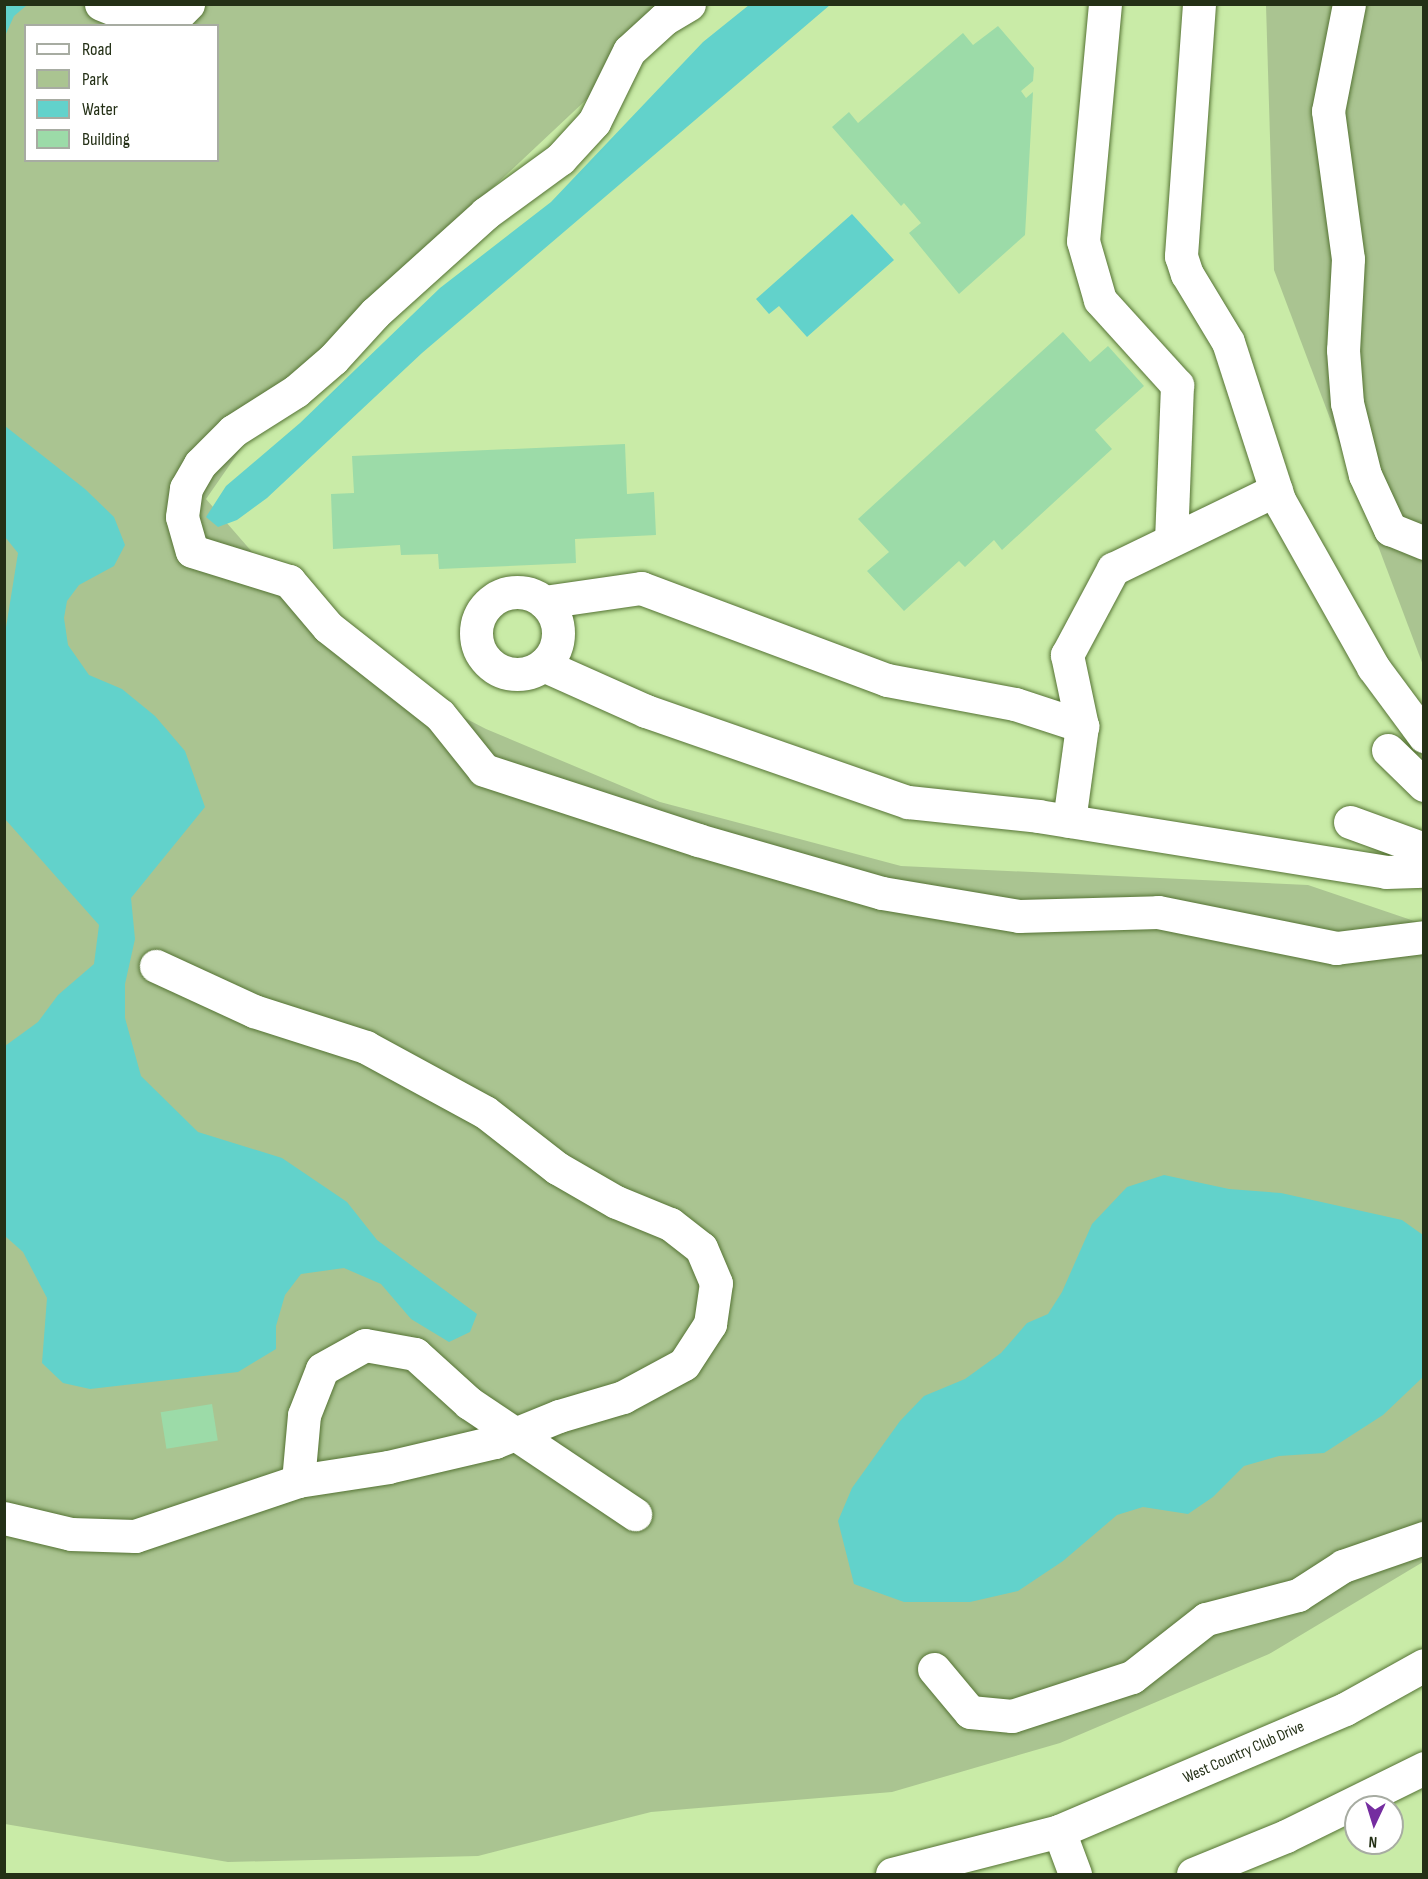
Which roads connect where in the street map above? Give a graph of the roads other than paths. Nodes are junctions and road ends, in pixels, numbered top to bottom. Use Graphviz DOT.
graph roads {
  1 [pos="101,4"];
  2 [pos="188,4"];
  3 [pos="689,4"];
  4 [pos="1105,4"];
  5 [pos="1199,4"];
  6 [pos="1348,4"];
  7 [pos="1276,490"];
  8 [pos="1171,539"];
  9 [pos="1424,543"];
  10 [pos="544,602"];
  11 [pos="543,665"];
  12 [pos="1082,726"];
  13 [pos="1424,736"];
  14 [pos="1388,750"];
  15 [pos="1424,784"];
  16 [pos="1069,821"];
  17 [pos="1350,822"];
  18 [pos="1423,864"];
  19 [pos="1424,937"];
  20 [pos="156,966"];
  21 [pos="517,1434"];
  22 [pos="298,1481"];
  23 [pos="635,1514"];
  24 [pos="4,1518"];
  25 [pos="1424,1538"];
  26 [pos="1424,1665"];
  27 [pos="934,1669"];
  28 [pos="1424,1768"];
  29 [pos="1059,1831"];
  30 [pos="892,1875"];
  31 [pos="1075,1875"];
  32 [pos="1192,1875"];
  1 -- 2 [label="street"];
  3 -- 19 [label="street"];
  4 -- 8 [label="street"];
  5 -- 7 [label="street"];
  6 -- 9 [label="street"];
  7 -- 8 [label="street"];
  7 -- 13 [label="street"];
  8 -- 12 [label="street"];
  10 -- 11 [label="street"];
  10 -- 11 [label="street"];
  10 -- 12 [label="street"];
  11 -- 16 [label="street"];
  12 -- 16 [label="street"];
  14 -- 15 [label="street"];
  16 -- 18 [label="street"];
  17 -- 18 [label="street"];
  20 -- 21 [label="street"];
  21 -- 22 [label="street"];
  21 -- 22 [label="street"];
  21 -- 23 [label="street"];
  22 -- 24 [label="street"];
  25 -- 27 [label="street"];
  26 -- 29 [label="street, West Country Club Drive"];
  28 -- 32 [label="street"];
  29 -- 30 [label="street, West Country Club Drive"];
  29 -- 31 [label="street"];
}
